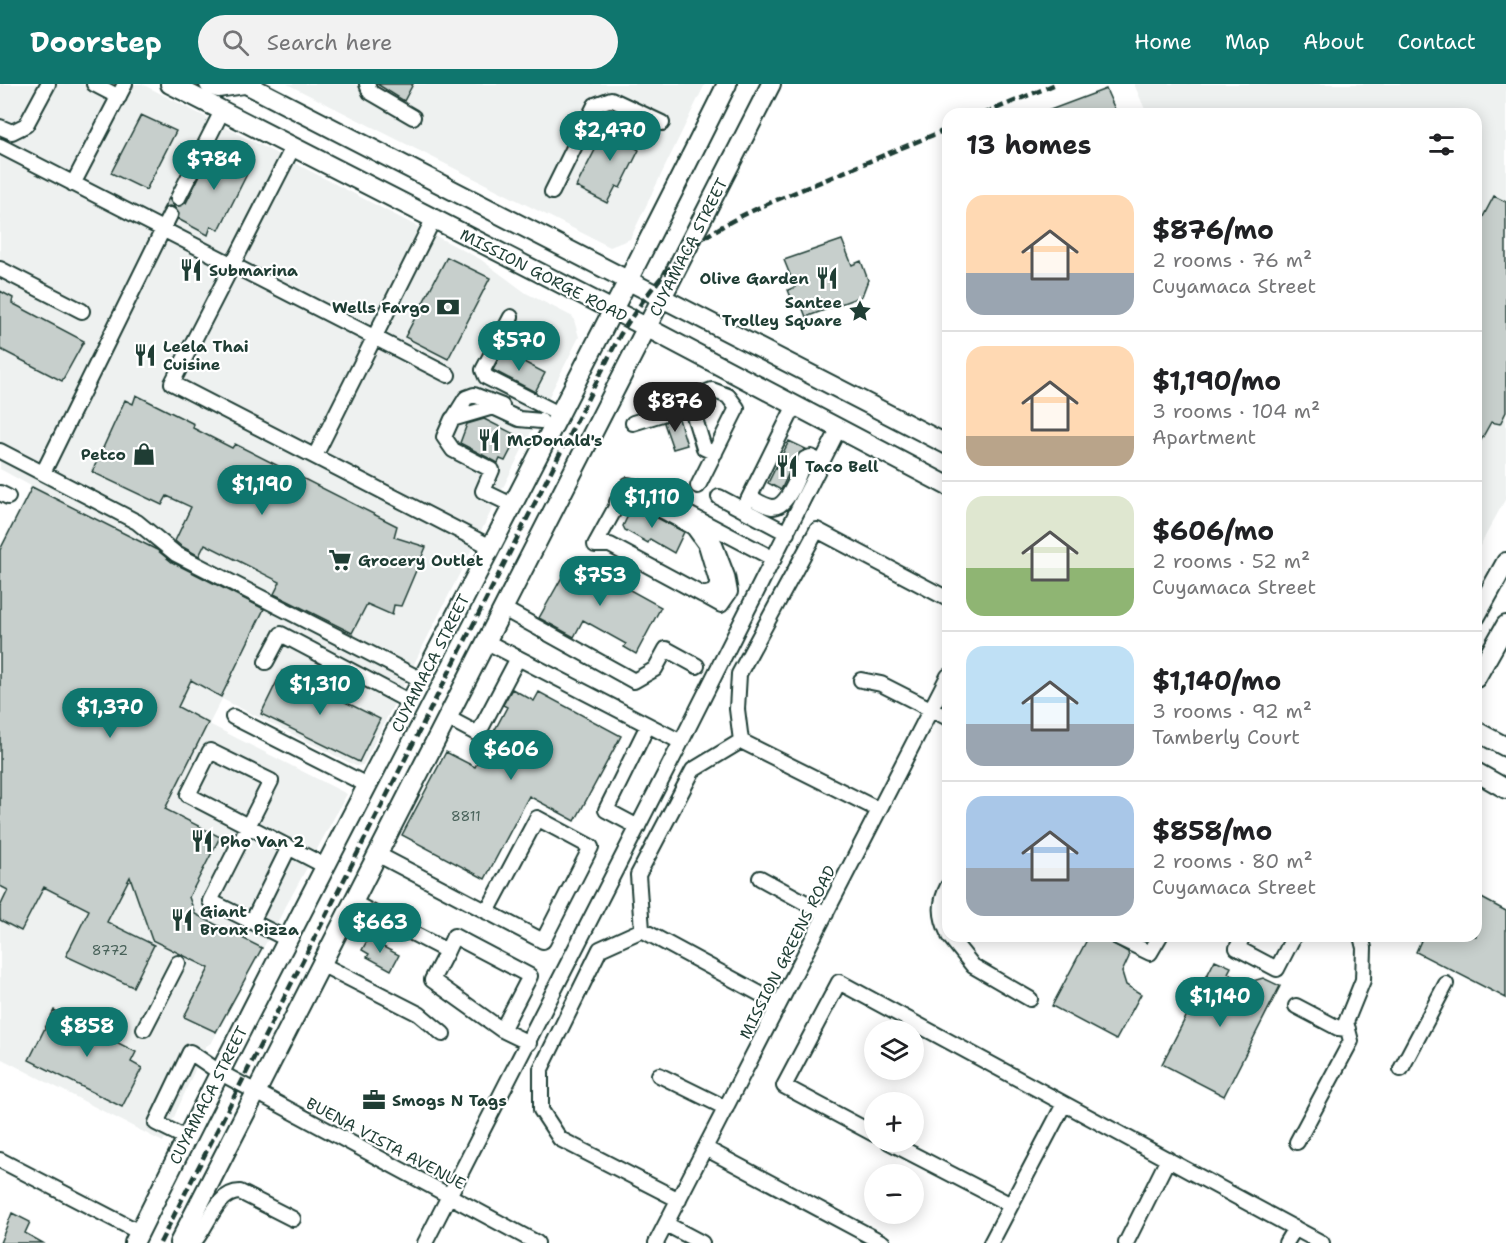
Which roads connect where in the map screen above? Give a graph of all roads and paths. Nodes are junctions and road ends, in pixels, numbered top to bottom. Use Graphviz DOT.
graph roads {
  1 [pos="48,84"];
  2 [pos="94,84"];
  3 [pos="170,84"];
  4 [pos="209,84"];
  5 [pos="245,84"];
  6 [pos="368,84"];
  7 [pos="727,84"];
  8 [pos="771,84"];
  9 [pos="122,90"];
  10 [pos="222,111"];
  11 [pos="413,117"];
  12 [pos="662,123"];
  13 [pos="0,127"];
  14 [pos="0,146"];
  15 [pos="293,147"];
  16 [pos="73,184"];
  17 [pos="552,192"];
  18 [pos="178,198"];
  19 [pos="170,215"];
  20 [pos="434,218"];
  21 [pos="162,230"];
  22 [pos="232,266"];
  23 [pos="0,269"];
  24 [pos="629,280"];
  25 [pos="663,297"];
  26 [pos="82,310"];
  27 [pos="613,310"];
  28 [pos="511,317"];
  29 [pos="646,327"];
  30 [pos="374,338"];
  31 [pos="448,375"];
  32 [pos="795,405"];
  33 [pos="691,406"];
  34 [pos="676,410"];
  35 [pos="559,414"];
  36 [pos="662,414"];
  37 [pos="535,420"];
  38 [pos="633,423"];
  39 [pos="839,428"];
  40 [pos="942,442"];
  41 [pos="0,451"];
  42 [pos="715,453"];
  43 [pos="315,456"];
  44 [pos="822,462"];
  45 [pos="43,473"];
  46 [pos="942,483"];
  47 [pos="698,486"];
  48 [pos="719,497"];
  49 [pos="750,497"];
  50 [pos="617,502"];
  51 [pos="512,505"];
  52 [pos="743,510"];
  53 [pos="787,534"];
  54 [pos="490,547"];
  55 [pos="774,559"];
  56 [pos="1506,562"];
  57 [pos="942,596"];
  58 [pos="1482,605"];
  59 [pos="502,608"];
  60 [pos="1506,625"];
  61 [pos="485,641"];
  62 [pos="518,658"];
  63 [pos="266,663"];
  64 [pos="697,666"];
  65 [pos="1482,667"];
  66 [pos="422,680"];
  67 [pos="861,680"];
  68 [pos="942,688"];
  69 [pos="410,702"];
  70 [pos="931,709"];
  71 [pos="942,715"];
  72 [pos="233,717"];
  73 [pos="446,717"];
  74 [pos="648,725"];
  75 [pos="1482,734"];
  76 [pos="741,741"];
  77 [pos="681,742"];
  78 [pos="1506,747"];
  79 [pos="1482,775"];
  80 [pos="367,786"];
  81 [pos="1506,789"];
  82 [pos="879,810"];
  83 [pos="248,826"];
  84 [pos="638,827"];
  85 [pos="289,847"];
  86 [pos="377,854"];
  87 [pos="325,866"];
  88 [pos="760,878"];
  89 [pos="352,902"];
  90 [pos="487,912"];
  91 [pos="826,914"];
  92 [pos="252,922"];
  93 [pos="642,930"];
  94 [pos="287,939"];
  95 [pos="954,942"];
  96 [pos="1127,942"];
  97 [pos="1156,942"];
  98 [pos="1240,942"];
  99 [pos="1291,942"];
  100 [pos="1361,942"];
  101 [pos="447,951"];
  102 [pos="178,963"];
  103 [pos="321,964"];
  104 [pos="1446,984"];
  105 [pos="1030,999"];
  106 [pos="779,1005"];
  107 [pos="1296,1006"];
  108 [pos="144,1029"];
  109 [pos="1348,1029"];
  110 [pos="502,1030"];
  111 [pos="443,1034"];
  112 [pos="528,1043"];
  113 [pos="1401,1069"];
  114 [pos="219,1072"];
  115 [pos="659,1075"];
  116 [pos="256,1091"];
  117 [pos="1064,1104"];
  118 [pos="726,1108"];
  119 [pos="864,1129"];
  120 [pos="186,1138"];
  121 [pos="1297,1142"];
  122 [pos="705,1148"];
  123 [pos="909,1152"];
  124 [pos="1168,1159"];
  125 [pos="0,1160"];
  126 [pos="450,1196"];
  127 [pos="679,1200"];
  128 [pos="1011,1205"];
  129 [pos="293,1219"];
  130 [pos="666,1224"];
  131 [pos="1295,1228"];
  132 [pos="137,1238"];
  133 [pos="178,1243"];
  134 [pos="193,1243"];
  135 [pos="425,1243"];
  136 [pos="537,1243"];
  137 [pos="656,1243"];
  138 [pos="702,1243"];
  139 [pos="882,1243"];
  140 [pos="991,1243"];
  141 [pos="1126,1243"];
  142 [pos="1286,1243"];
  143 [pos="1322,1243"];
  1 -- 13 [label="street"];
  2 -- 9 [label="street"];
  3 -- 10 [label="main road, MISSION GORGE ROAD"];
  4 -- 5 [label="main road"];
  5 -- 24 [label="main road"];
  6 -- 11 [label="street"];
  7 -- 24 [label="main road, CUYAMACA STREET"];
  8 -- 25 [label="main road, CUYAMACA STREET"];
  9 -- 16 [label="street"];
  10 -- 15 [label="main road, MISSION GORGE ROAD"];
  10 -- 18 [label="street"];
  12 -- 17 [label="street"];
  14 -- 16 [label="street"];
  15 -- 20 [label="main road, MISSION GORGE ROAD"];
  15 -- 22 [label="street"];
  16 -- 21 [label="street"];
  19 -- 21 [label="street"];
  20 -- 27 [label="main road, MISSION GORGE ROAD"];
  20 -- 30 [label="street"];
  21 -- 22 [label="street"];
  21 -- 45 [label="street"];
  22 -- 30 [label="street"];
  22 -- 43 [label="street"];
  23 -- 26 [label="street"];
  24 -- 25 [label="main road"];
  24 -- 27 [label="main road, CUYAMACA STREET"];
  25 -- 29 [label="main road, CUYAMACA STREET"];
  25 -- 40 [label="main road"];
  27 -- 29 [label="main road, MISSION GORGE ROAD"];
  27 -- 35 [label="main road, CUYAMACA STREET"];
  28 -- 35 [label="street"];
  29 -- 32 [label="main road, MISSION GORGE ROAD"];
  29 -- 59 [label="main road, CUYAMACA STREET"];
  30 -- 31 [label="street"];
  30 -- 43 [label="street"];
  32 -- 39 [label="main road, MISSION GORGE ROAD"];
  32 -- 49 [label="street"];
  33 -- 34 [label="street"];
  33 -- 42 [label="street"];
  33 -- 42 [label="street"];
  35 -- 51 [label="main road, CUYAMACA STREET"];
  36 -- 38 [label="street"];
  37 -- 51 [label="street"];
  39 -- 44 [label="street"];
  39 -- 46 [label="main road, MISSION GORGE ROAD"];
  41 -- 45 [label="street"];
  42 -- 47 [label="street"];
  43 -- 54 [label="street"];
  44 -- 49 [label="street"];
  44 -- 53 [label="street"];
  45 -- 66 [label="street"];
  48 -- 52 [label="street"];
  49 -- 52 [label="street"];
  50 -- 50 [label="street"];
  50 -- 55 [label="street"];
  51 -- 54 [label="main road, CUYAMACA STREET"];
  52 -- 53 [label="street"];
  53 -- 55 [label="street"];
  54 -- 66 [label="main road, CUYAMACA STREET"];
  55 -- 77 [label="street"];
  56 -- 58 [label="main road"];
  57 -- 76 [label="street"];
  59 -- 61 [label="main road, CUYAMACA STREET"];
  59 -- 64 [label="street"];
  60 -- 65 [label="main road"];
  61 -- 62 [label="street"];
  61 -- 73 [label="main road, CUYAMACA STREET"];
  62 -- 73 [label="street"];
  62 -- 74 [label="street"];
  63 -- 69 [label="street"];
  66 -- 69 [label="main road, CUYAMACA STREET"];
  67 -- 70 [label="street"];
  68 -- 70 [label="street, MISSION GREENS ROAD"];
  69 -- 80 [label="main road, CUYAMACA STREET"];
  70 -- 71 [label="street"];
  70 -- 82 [label="street, MISSION GREENS ROAD"];
  72 -- 80 [label="street"];
  73 -- 86 [label="main road, CUYAMACA STREET"];
  74 -- 77 [label="street"];
  74 -- 84 [label="street"];
  75 -- 78 [label="main road"];
  76 -- 82 [label="street"];
  76 -- 93 [label="street"];
  77 -- 84 [label="street"];
  79 -- 81 [label="main road"];
  80 -- 87 [label="main road, CUYAMACA STREET"];
  82 -- 91 [label="street, MISSION GREENS ROAD"];
  83 -- 83 [label="street"];
  83 -- 85 [label="street"];
  83 -- 92 [label="street"];
  84 -- 112 [label="street"];
  85 -- 87 [label="street"];
  85 -- 92 [label="street"];
  86 -- 89 [label="main road, CUYAMACA STREET"];
  86 -- 90 [label="street"];
  87 -- 94 [label="main road, CUYAMACA STREET"];
  88 -- 91 [label="street"];
  89 -- 101 [label="street"];
  89 -- 103 [label="main road, CUYAMACA STREET"];
  90 -- 90 [label="street"];
  91 -- 106 [label="street, MISSION GREENS ROAD"];
  92 -- 94 [label="street"];
  93 -- 106 [label="street"];
  93 -- 127 [label="street"];
  94 -- 114 [label="main road, CUYAMACA STREET"];
  95 -- 105 [label="street"];
  96 -- 97 [label="street"];
  98 -- 99 [label="street"];
  100 -- 109 [label="street"];
  101 -- 110 [label="street"];
  101 -- 110 [label="street"];
  102 -- 108 [label="street"];
  103 -- 111 [label="street"];
  103 -- 116 [label="main road, CUYAMACA STREET"];
  104 -- 113 [label="street"];
  106 -- 118 [label="street, MISSION GREENS ROAD"];
  107 -- 109 [label="street"];
  109 -- 121 [label="street"];
  110 -- 112 [label="street"];
  112 -- 126 [label="street"];
  114 -- 116 [label="street, BUENA VISTA AVENUE"];
  114 -- 120 [label="main road, CUYAMACA STREET"];
  114 -- 120 [label="street, BUENA VISTA AVENUE"];
  115 -- 118 [label="street"];
  116 -- 126 [label="street, BUENA VISTA AVENUE"];
  116 -- 133 [label="main road, CUYAMACA STREET"];
  117 -- 119 [label="street"];
  117 -- 124 [label="street"];
  117 -- 128 [label="street"];
  118 -- 122 [label="street, MISSION GREENS ROAD"];
  120 -- 132 [label="main road, CUYAMACA STREET"];
  122 -- 127 [label="street, MISSION GREENS ROAD"];
  122 -- 139 [label="street"];
  123 -- 128 [label="street"];
  124 -- 131 [label="street"];
  124 -- 141 [label="street"];
  125 -- 132 [label="street"];
  126 -- 135 [label="street"];
  126 -- 136 [label="street, BUENA VISTA AVENUE"];
  127 -- 130 [label="street, MISSION GREENS ROAD"];
  128 -- 140 [label="street"];
  129 -- 134 [label="street"];
  130 -- 137 [label="street, MISSION GREENS ROAD"];
  130 -- 138 [label="street"];
  131 -- 142 [label="street"];
  131 -- 143 [label="street"];
}
